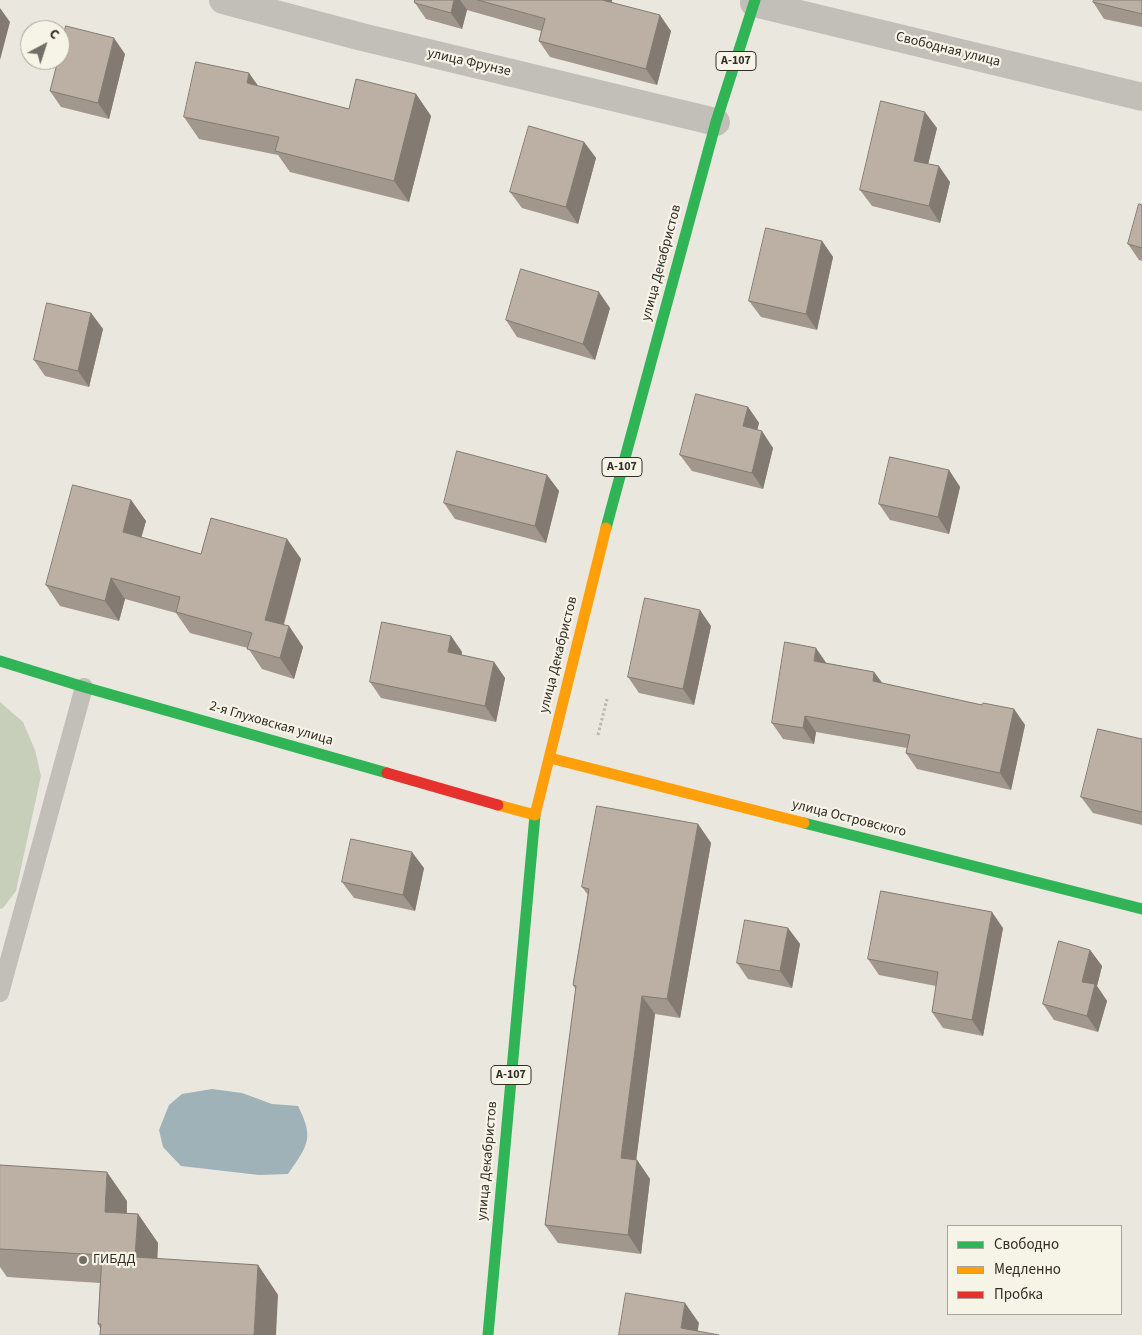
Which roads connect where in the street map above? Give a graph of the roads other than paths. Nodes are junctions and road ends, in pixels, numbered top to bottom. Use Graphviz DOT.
graph roads {
  1 [pos="223,0"];
  2 [pos="754,2"];
  3 [pos="1142,97"];
  4 [pos="716,122"];
  5 [pos="0,661"];
  6 [pos="84,686"];
  7 [pos="550,758"];
  8 [pos="535,814"];
  9 [pos="1142,909"];
  10 [pos="0,993"];
  11 [pos="488,1335"];
  1 -- 4 [label="street, улица Фрунзе"];
  2 -- 3 [label="street, Свободная улица"];
  2 -- 4 [label="main road, улица Декабристов / А-107"];
  4 -- 7 [label="main road, улица Декабристов / А-107"];
  5 -- 6 [label="main road, 2-я Глуховская улица"];
  6 -- 8 [label="main road, 2-я Глуховская улица"];
  6 -- 10 [label="lane"];
  7 -- 8 [label="main road, улица Декабристов / А-107"];
  7 -- 9 [label="main road, улица Островского"];
  8 -- 11 [label="main road, улица Декабристов / А-107"];
}
